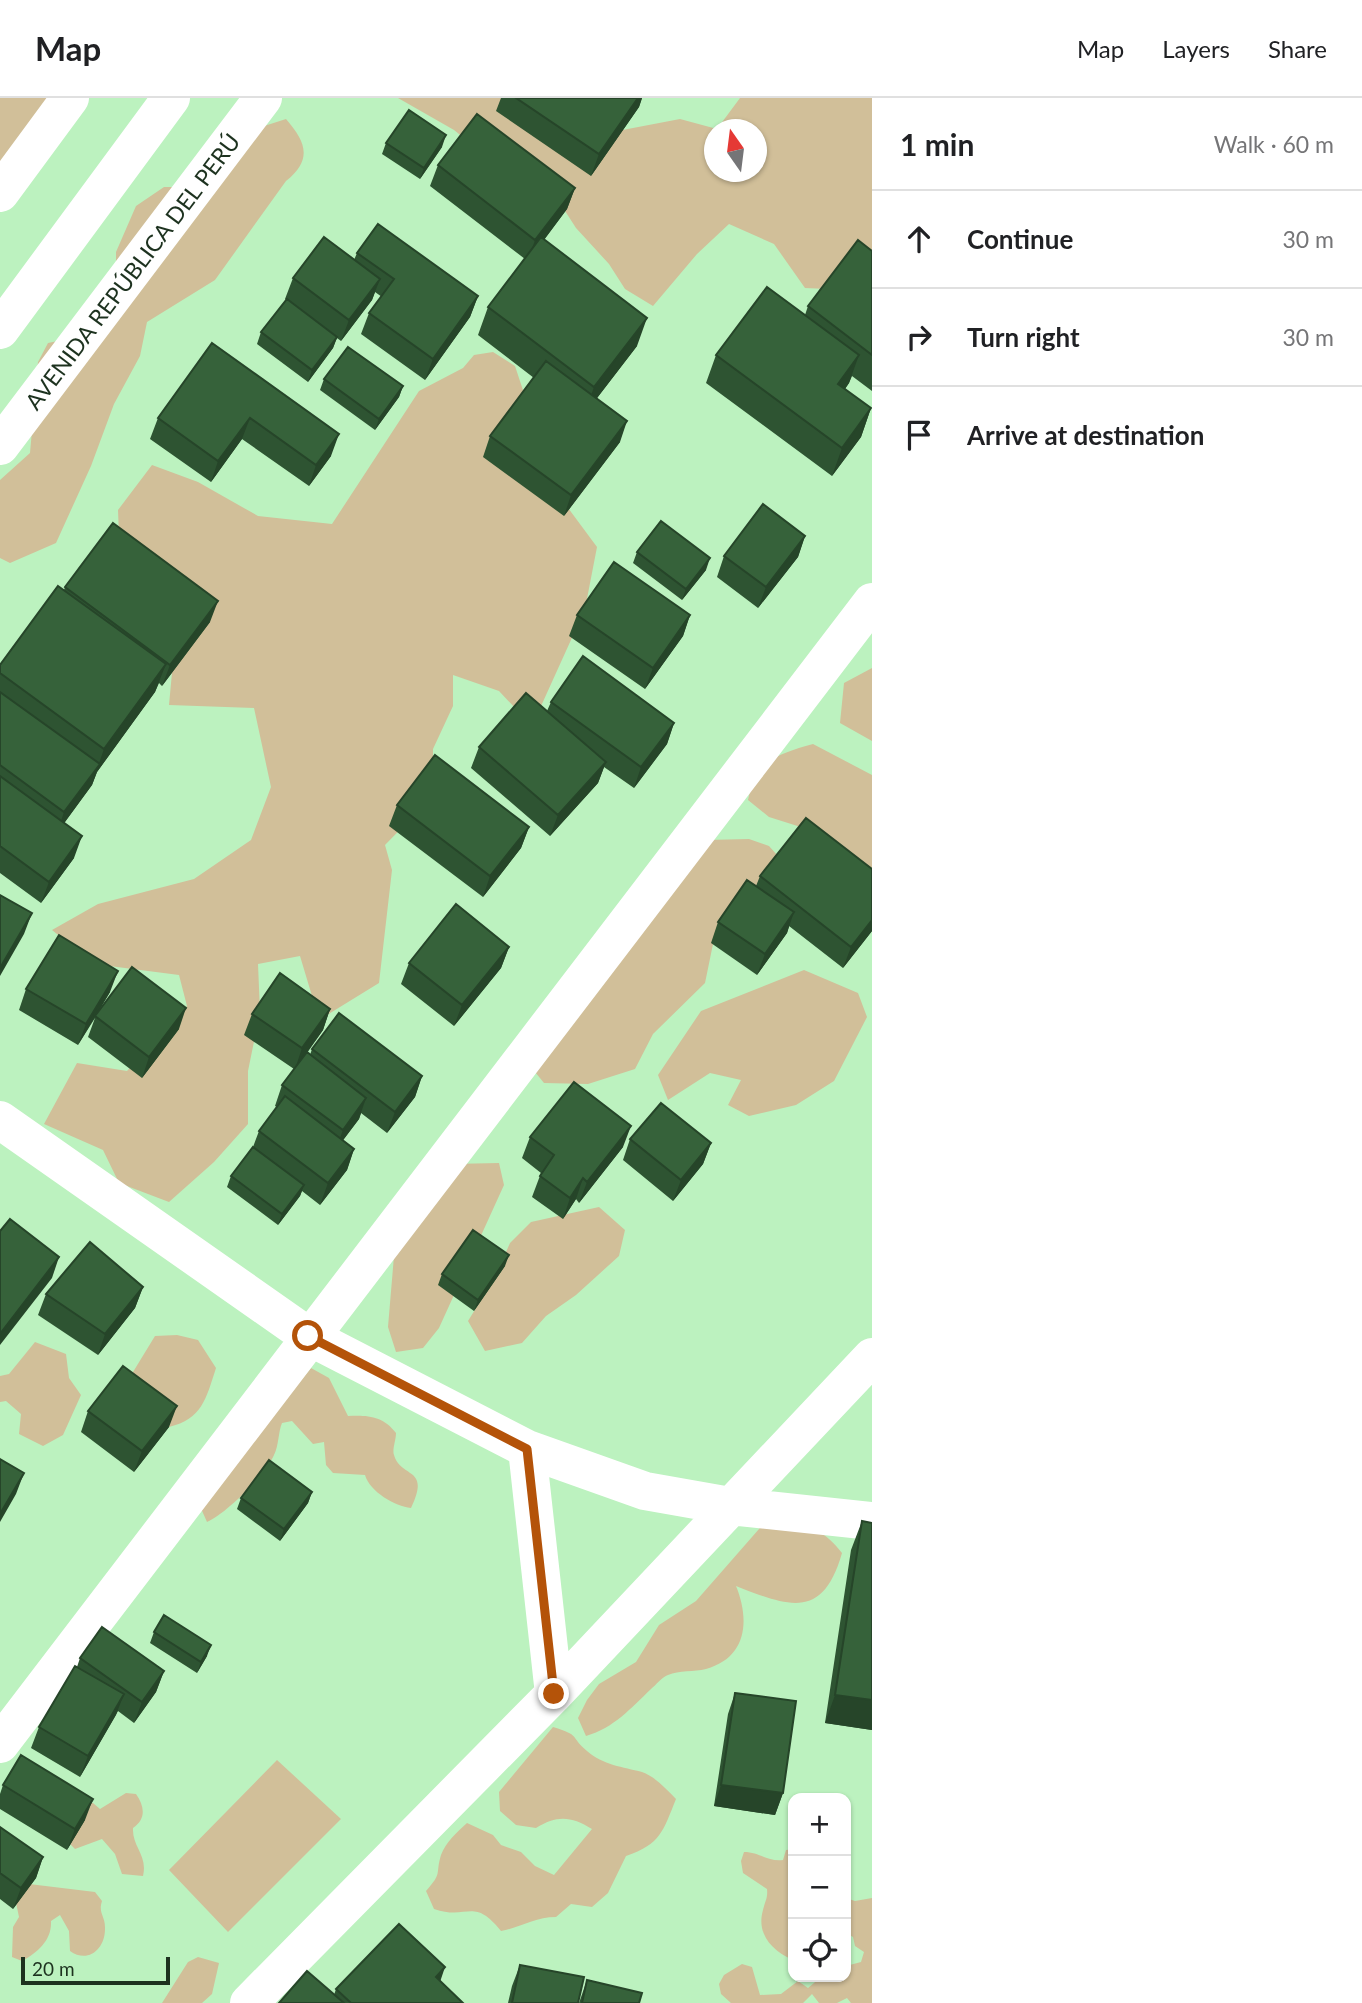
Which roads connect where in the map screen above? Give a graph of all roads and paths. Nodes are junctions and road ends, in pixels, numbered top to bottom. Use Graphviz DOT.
graph roads {
  1 [pos="70,98"];
  2 [pos="170,98"];
  3 [pos="263,98"];
  4 [pos="0,193"];
  5 [pos="0,330"];
  6 [pos="0,446"];
  7 [pos="872,601"];
  8 [pos="0,1120"];
  9 [pos="308,1336"];
  10 [pos="872,1357"];
  11 [pos="527,1449"];
  12 [pos="730,1506"];
  13 [pos="872,1521"];
  14 [pos="554,1694"];
  15 [pos="0,1744"];
  16 [pos="249,2003"];
  1 -- 4 [label="main road"];
  2 -- 5 [label="main road"];
  3 -- 6 [label="main road, AVENIDA REPÚBLICA DEL PERÚ"];
  7 -- 9 [label="main road"];
  8 -- 9 [label="main road"];
  9 -- 11 [label="main road"];
  9 -- 15 [label="main road"];
  10 -- 12 [label="main road"];
  11 -- 12 [label="main road"];
  11 -- 14 [label="main road"];
  12 -- 13 [label="main road"];
  12 -- 14 [label="main road"];
  14 -- 16 [label="main road"];
}
